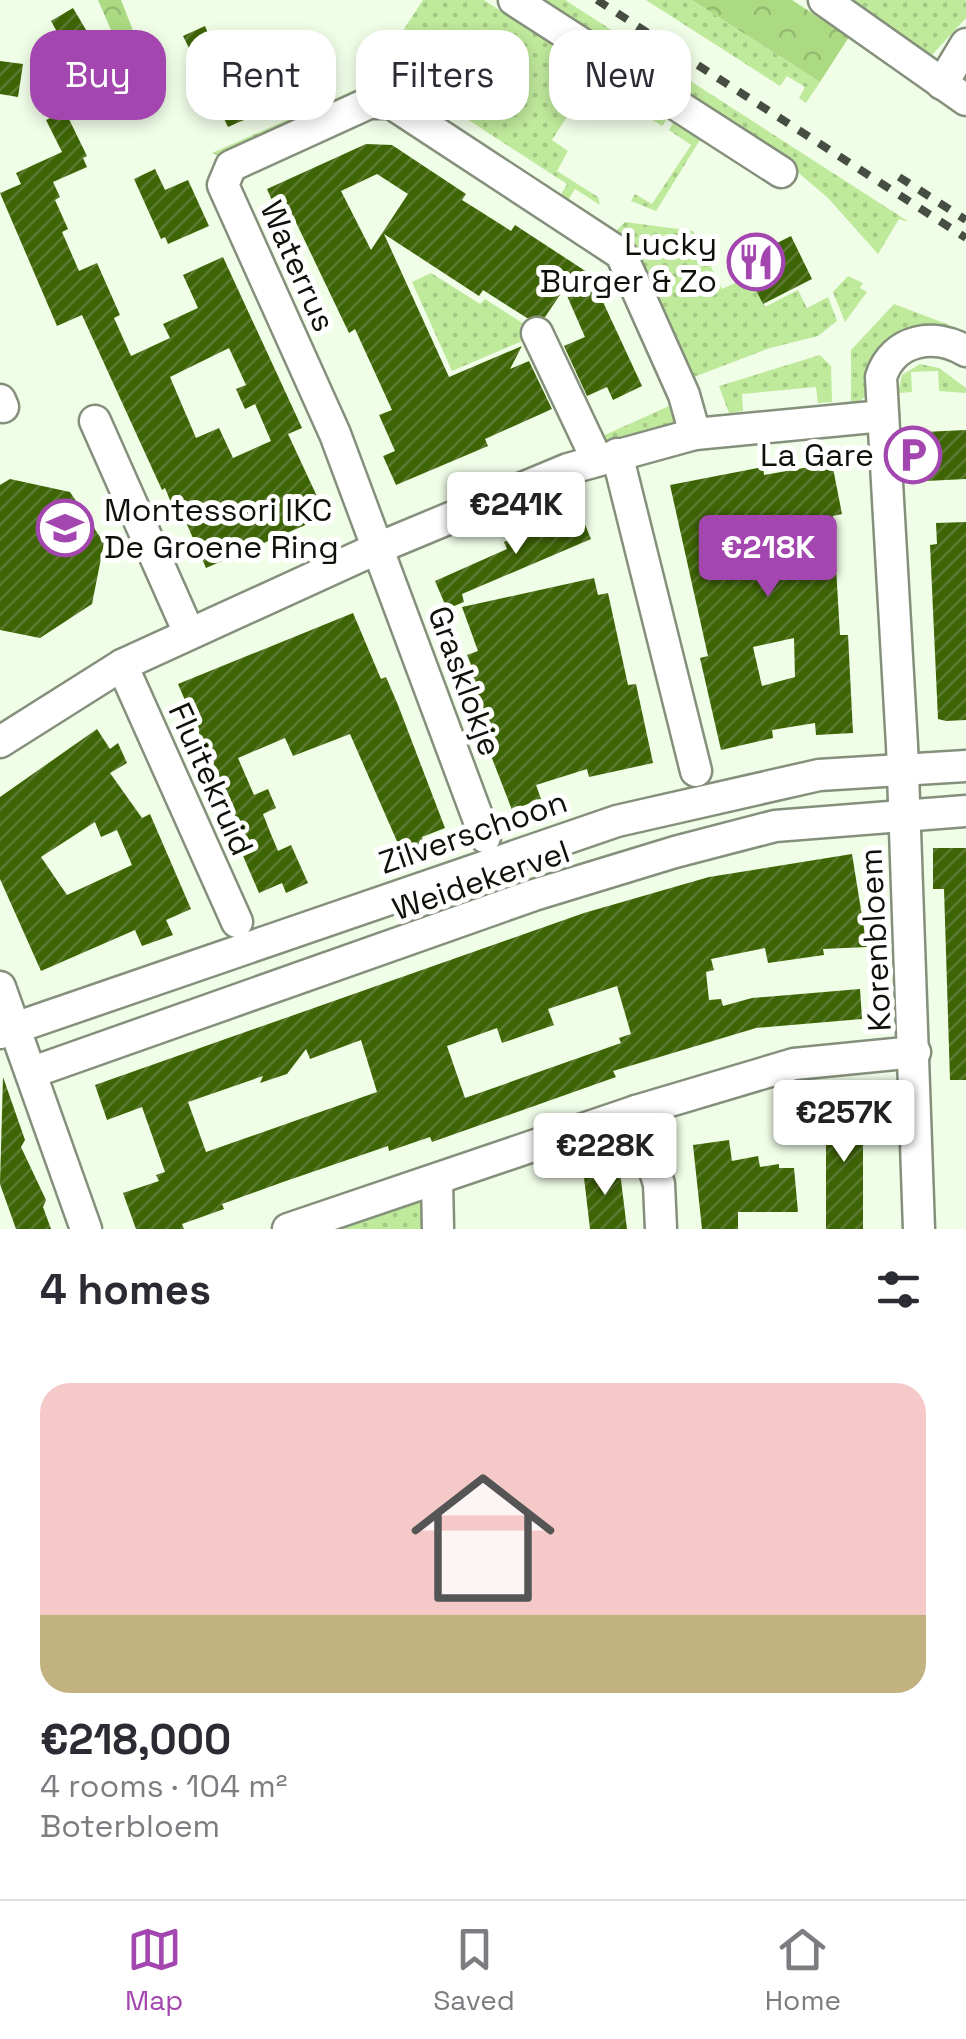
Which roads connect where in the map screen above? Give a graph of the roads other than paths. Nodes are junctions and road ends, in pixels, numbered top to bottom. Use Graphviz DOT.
graph roads {
  1 [pos="514,0"];
  2 [pos="824,0"];
  3 [pos="966,44"];
  4 [pos="954,92"];
  5 [pos="782,172"];
  6 [pos="538,332"];
  7 [pos="966,351"];
  8 [pos="883,416"];
  9 [pos="95,421"];
  10 [pos="695,434"];
  11 [pos="607,457"];
  12 [pos="378,548"];
  13 [pos="189,634"];
  14 [pos="122,665"];
  15 [pos="0,742"];
  16 [pos="966,766"];
  17 [pos="903,768"];
  18 [pos="696,771"];
  19 [pos="966,811"];
  20 [pos="905,814"];
  21 [pos="485,838"];
  22 [pos="237,922"];
  23 [pos="0,987"];
  24 [pos="8,1030"];
  25 [pos="915,1052"];
  26 [pos="33,1072"];
  27 [pos="636,1110"];
  28 [pos="437,1179"];
  29 [pos="86,1229"];
  30 [pos="288,1229"];
  31 [pos="438,1229"];
  32 [pos="661,1229"];
  33 [pos="918,1229"];
  1 -- 5 [label="street"];
  2 -- 4 [label="street"];
  3 -- 4 [label="street"];
  6 -- 11 [label="street"];
  7 -- 8 [label="street, Korenbloem"];
  8 -- 10 [label="street"];
  8 -- 17 [label="street, Korenbloem"];
  9 -- 13 [label="street"];
  10 -- 11 [label="street"];
  10 -- 12 [label="street, Waterrus"];
  11 -- 12 [label="street"];
  11 -- 18 [label="street"];
  12 -- 13 [label="street"];
  12 -- 21 [label="street, Grasklokje"];
  13 -- 14 [label="street"];
  14 -- 15 [label="street"];
  14 -- 22 [label="street, Fluitekruid"];
  16 -- 17 [label="street, Zilverschoon"];
  17 -- 20 [label="street, Korenbloem"];
  17 -- 24 [label="street, Zilverschoon"];
  19 -- 20 [label="street, Weidekervel"];
  20 -- 25 [label="street, Korenbloem"];
  20 -- 26 [label="street, Weidekervel"];
  23 -- 24 [label="street"];
  24 -- 26 [label="street"];
  25 -- 27 [label="street"];
  25 -- 33 [label="street, Korenbloem"];
  26 -- 29 [label="street"];
  27 -- 28 [label="street"];
  27 -- 32 [label="street"];
  28 -- 30 [label="street"];
  28 -- 31 [label="street"];
}
